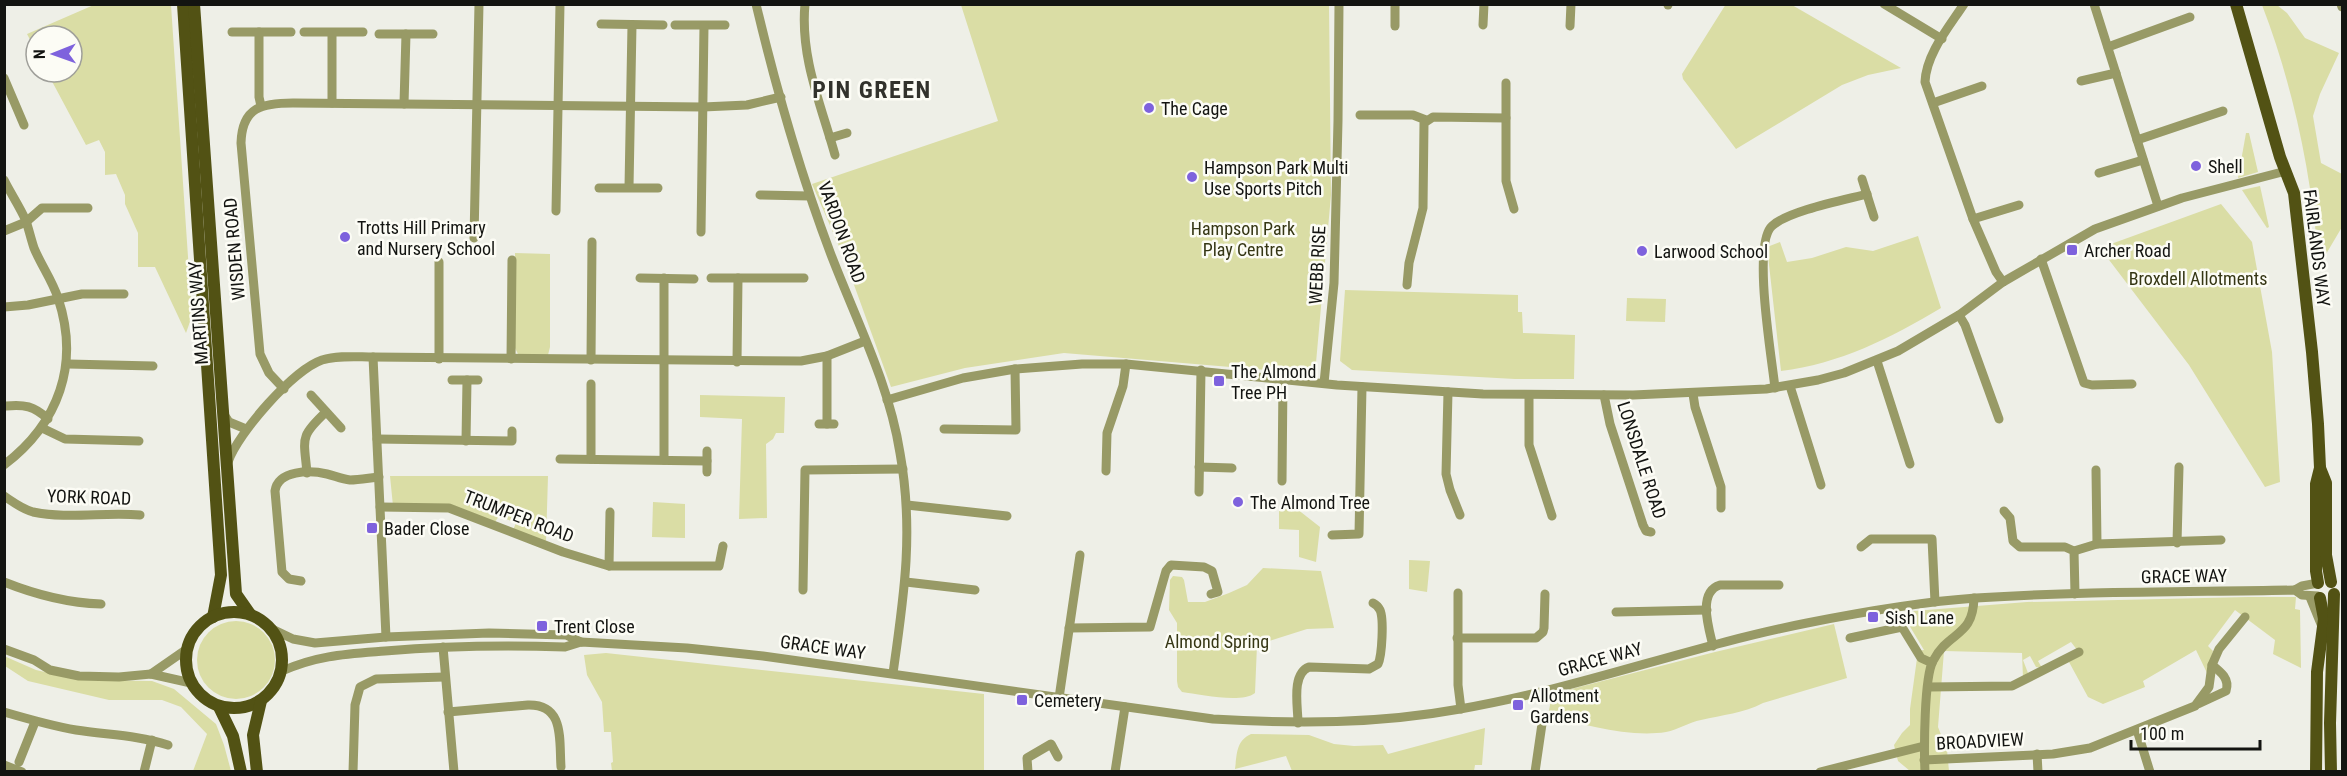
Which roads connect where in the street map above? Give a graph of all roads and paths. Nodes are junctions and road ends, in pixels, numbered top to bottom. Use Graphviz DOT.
graph roads {
  1 [pos="183,4"];
  2 [pos="194,4"];
  3 [pos="479,4"];
  4 [pos="560,4"];
  5 [pos="756,4"];
  6 [pos="805,4"];
  7 [pos="1338,4"];
  8 [pos="1395,4"];
  9 [pos="1484,4"];
  10 [pos="1571,4"];
  11 [pos="1884,4"];
  12 [pos="1964,4"];
  13 [pos="2094,4"];
  14 [pos="2236,4"];
  15 [pos="2190,16"];
  16 [pos="601,24"];
  17 [pos="632,25"];
  18 [pos="663,25"];
  19 [pos="675,25"];
  20 [pos="725,25"];
  21 [pos="1483,25"];
  22 [pos="704,26"];
  23 [pos="1395,26"];
  24 [pos="1570,26"];
  25 [pos="232,32"];
  26 [pos="259,32"];
  27 [pos="291,32"];
  28 [pos="304,32"];
  29 [pos="363,32"];
  30 [pos="332,33"];
  31 [pos="379,34"];
  32 [pos="405,34"];
  33 [pos="433,34"];
  34 [pos="1942,39"];
  35 [pos="2108,47"];
  36 [pos="2116,73"];
  37 [pos="4,78"];
  38 [pos="2081,81"];
  39 [pos="1506,83"];
  40 [pos="1982,86"];
  41 [pos="781,97"];
  42 [pos="332,103"];
  43 [pos="1933,103"];
  44 [pos="404,104"];
  45 [pos="261,105"];
  46 [pos="477,105"];
  47 [pos="558,106"];
  48 [pos="630,106"];
  49 [pos="703,107"];
  50 [pos="2223,111"];
  51 [pos="1360,116"];
  52 [pos="1506,118"];
  53 [pos="1426,120"];
  54 [pos="24,125"];
  55 [pos="847,133"];
  56 [pos="830,138"];
  57 [pos="2137,140"];
  58 [pos="835,155"];
  59 [pos="2143,160"];
  60 [pos="2286,171"];
  61 [pos="2098,173"];
  62 [pos="1862,179"];
  63 [pos="4,180"];
  64 [pos="557,187"];
  65 [pos="629,187"];
  66 [pos="546,188"];
  67 [pos="600,188"];
  68 [pos="658,188"];
  69 [pos="1867,194"];
  70 [pos="760,195"];
  71 [pos="809,196"];
  72 [pos="81,205"];
  73 [pos="2019,205"];
  74 [pos="2158,206"];
  75 [pos="475,208"];
  76 [pos="464,209"];
  77 [pos="1514,209"];
  78 [pos="556,210"];
  79 [pos="1874,217"];
  80 [pos="1973,219"];
  81 [pos="26,222"];
  82 [pos="4,231"];
  83 [pos="701,232"];
  84 [pos="474,238"];
  85 [pos="592,242"];
  86 [pos="2041,259"];
  87 [pos="512,260"];
  88 [pos="439,262"];
  89 [pos="640,278"];
  90 [pos="664,278"];
  91 [pos="711,278"];
  92 [pos="738,278"];
  93 [pos="804,278"];
  94 [pos="694,279"];
  95 [pos="2003,282"];
  96 [pos="1407,285"];
  97 [pos="124,294"];
  98 [pos="58,297"];
  99 [pos="4,307"];
  100 [pos="1959,315"];
  101 [pos="865,341"];
  102 [pos="827,356"];
  103 [pos="374,357"];
  104 [pos="439,359"];
  105 [pos="512,359"];
  106 [pos="591,360"];
  107 [pos="665,361"];
  108 [pos="1876,361"];
  109 [pos="737,362"];
  110 [pos="68,364"];
  111 [pos="1126,364"];
  112 [pos="153,366"];
  113 [pos="1015,369"];
  114 [pos="1201,370"];
  115 [pos="1283,379"];
  116 [pos="452,380"];
  117 [pos="467,380"];
  118 [pos="478,380"];
  119 [pos="1324,383"];
  120 [pos="591,384"];
  121 [pos="2132,384"];
  122 [pos="1790,386"];
  123 [pos="1362,387"];
  124 [pos="1775,388"];
  125 [pos="284,389"];
  126 [pos="1448,392"];
  127 [pos="1528,394"];
  128 [pos="1693,394"];
  129 [pos="311,395"];
  130 [pos="1604,395"];
  131 [pos="887,399"];
  132 [pos="6,406"];
  133 [pos="326,412"];
  134 [pos="223,413"];
  135 [pos="1999,419"];
  136 [pos="45,424"];
  137 [pos="826,424"];
  138 [pos="341,428"];
  139 [pos="246,429"];
  140 [pos="944,429"];
  141 [pos="512,432"];
  142 [pos="377,439"];
  143 [pos="139,441"];
  144 [pos="466,441"];
  145 [pos="560,459"];
  146 [pos="591,459"];
  147 [pos="664,460"];
  148 [pos="1910,464"];
  149 [pos="4,465"];
  150 [pos="227,465"];
  151 [pos="1199,467"];
  152 [pos="2179,467"];
  153 [pos="1232,468"];
  154 [pos="2320,468"];
  155 [pos="903,469"];
  156 [pos="2096,470"];
  157 [pos="1106,471"];
  158 [pos="707,472"];
  159 [pos="307,473"];
  160 [pos="379,477"];
  161 [pos="1282,481"];
  162 [pos="1821,485"];
  163 [pos="1199,492"];
  164 [pos="4,496"];
  165 [pos="907,505"];
  166 [pos="380,507"];
  167 [pos="1721,507"];
  168 [pos="2004,511"];
  169 [pos="610,512"];
  170 [pos="140,515"];
  171 [pos="1460,515"];
  172 [pos="1007,516"];
  173 [pos="1552,516"];
  174 [pos="1652,532"];
  175 [pos="1332,535"];
  176 [pos="2221,540"];
  177 [pos="2177,543"];
  178 [pos="2097,544"];
  179 [pos="723,546"];
  180 [pos="1861,547"];
  181 [pos="2074,551"];
  182 [pos="1080,555"];
  183 [pos="609,566"];
  184 [pos="301,581"];
  185 [pos="4,582"];
  186 [pos="906,582"];
  187 [pos="2318,583"];
  188 [pos="1779,585"];
  189 [pos="2333,588"];
  190 [pos="803,590"];
  191 [pos="975,590"];
  192 [pos="2295,590"];
  193 [pos="1219,592"];
  194 [pos="1458,593"];
  195 [pos="1545,594"];
  196 [pos="2075,594"];
  197 [pos="2316,597"];
  198 [pos="1974,598"];
  199 [pos="1935,602"];
  200 [pos="1373,603"];
  201 [pos="101,604"];
  202 [pos="1707,610"];
  203 [pos="1616,612"];
  204 [pos="250,614"];
  205 [pos="213,617"];
  206 [pos="2245,617"];
  207 [pos="1069,627"];
  208 [pos="270,628"];
  209 [pos="386,637"];
  210 [pos="1457,638"];
  211 [pos="1850,638"];
  212 [pos="581,642"];
  213 [pos="1713,646"];
  214 [pos="443,647"];
  215 [pos="4,649"];
  216 [pos="187,650"];
  217 [pos="2079,652"];
  218 [pos="1932,663"];
  219 [pos="2212,665"];
  220 [pos="282,671"];
  221 [pos="893,673"];
  222 [pos="151,674"];
  223 [pos="445,677"];
  224 [pos="191,683"];
  225 [pos="2012,686"];
  226 [pos="1929,687"];
  227 [pos="2014,697"];
  228 [pos="1059,698"];
  229 [pos="261,701"];
  230 [pos="2195,706"];
  231 [pos="219,707"];
  232 [pos="1125,707"];
  233 [pos="1461,709"];
  234 [pos="4,712"];
  235 [pos="448,712"];
  236 [pos="35,722"];
  237 [pos="1298,723"];
  238 [pos="1542,724"];
  239 [pos="2137,730"];
  240 [pos="152,740"];
  241 [pos="168,745"];
  242 [pos="1924,747"];
  243 [pos="2037,754"];
  244 [pos="1058,758"];
  245 [pos="1924,760"];
  246 [pos="4,765"];
  247 [pos="21,767"];
  248 [pos="561,767"];
  249 [pos="2335,769"];
  250 [pos="144,771"];
  251 [pos="241,771"];
  252 [pos="257,771"];
  253 [pos="353,771"];
  254 [pos="454,771"];
  255 [pos="1029,771"];
  256 [pos="1115,771"];
  257 [pos="1535,771"];
  258 [pos="1820,771"];
  259 [pos="1925,771"];
  260 [pos="2038,771"];
  261 [pos="2151,771"];
  262 [pos="2316,771"];
  1 -- 205 [label="main road, MARTINS WAY"];
  2 -- 134 [label="main road, MARTINS WAY"];
  3 -- 46 [label="street"];
  4 -- 47 [label="street"];
  5 -- 41 [label="street, VARDON ROAD"];
  6 -- 56 [label="street"];
  7 -- 119 [label="street, WEBB RISE"];
  8 -- 23 [label="street"];
  9 -- 21 [label="street"];
  10 -- 24 [label="street"];
  11 -- 34 [label="street"];
  12 -- 34 [label="street"];
  13 -- 35 [label="street"];
  14 -- 60 [label="main road, FAIRLANDS WAY"];
  15 -- 35 [label="street"];
  16 -- 17 [label="street"];
  17 -- 18 [label="street"];
  17 -- 48 [label="street"];
  19 -- 22 [label="street"];
  20 -- 22 [label="street"];
  22 -- 49 [label="street"];
  25 -- 26 [label="street"];
  26 -- 27 [label="street"];
  26 -- 45 [label="street"];
  28 -- 30 [label="street"];
  29 -- 30 [label="street"];
  30 -- 42 [label="street"];
  31 -- 32 [label="street"];
  32 -- 33 [label="street"];
  32 -- 44 [label="street"];
  34 -- 43 [label="street"];
  35 -- 36 [label="street"];
  36 -- 38 [label="street"];
  36 -- 57 [label="street"];
  37 -- 54 [label="street"];
  39 -- 52 [label="street"];
  40 -- 43 [label="street"];
  41 -- 49 [label="street"];
  41 -- 71 [label="street, VARDON ROAD"];
  42 -- 44 [label="street"];
  42 -- 45 [label="street"];
  43 -- 80 [label="street"];
  44 -- 46 [label="street"];
  45 -- 125 [label="street, WISDEN ROAD"];
  46 -- 47 [label="street"];
  46 -- 75 [label="street"];
  47 -- 48 [label="street"];
  47 -- 64 [label="street"];
  48 -- 49 [label="street"];
  48 -- 65 [label="street"];
  49 -- 83 [label="street"];
  50 -- 57 [label="street"];
  51 -- 53 [label="street"];
  52 -- 53 [label="street"];
  52 -- 77 [label="street"];
  53 -- 96 [label="street"];
  55 -- 56 [label="street"];
  56 -- 58 [label="street"];
  57 -- 59 [label="street"];
  59 -- 61 [label="street"];
  59 -- 74 [label="street"];
  60 -- 74 [label="street, LONSDALE ROAD"];
  60 -- 154 [label="main road, FAIRLANDS WAY"];
  62 -- 69 [label="street"];
  63 -- 81 [label="street"];
  64 -- 66 [label="street"];
  64 -- 78 [label="street"];
  65 -- 67 [label="street"];
  65 -- 68 [label="street"];
  69 -- 79 [label="street"];
  69 -- 124 [label="street"];
  70 -- 71 [label="street"];
  71 -- 101 [label="street, VARDON ROAD"];
  72 -- 81 [label="street"];
  73 -- 80 [label="street"];
  74 -- 86 [label="street, LONSDALE ROAD"];
  75 -- 76 [label="street"];
  75 -- 84 [label="street"];
  80 -- 95 [label="street"];
  81 -- 82 [label="street"];
  81 -- 98 [label="street"];
  85 -- 106 [label="street"];
  86 -- 95 [label="street, LONSDALE ROAD"];
  86 -- 121 [label="street"];
  87 -- 105 [label="street"];
  88 -- 104 [label="street"];
  89 -- 90 [label="street"];
  90 -- 94 [label="street"];
  90 -- 107 [label="street"];
  91 -- 92 [label="street"];
  92 -- 93 [label="street"];
  92 -- 109 [label="street"];
  95 -- 100 [label="street, LONSDALE ROAD"];
  97 -- 98 [label="street"];
  98 -- 99 [label="street"];
  98 -- 110 [label="street"];
  100 -- 108 [label="street, LONSDALE ROAD"];
  100 -- 135 [label="street"];
  101 -- 102 [label="street"];
  101 -- 131 [label="street, VARDON ROAD"];
  102 -- 109 [label="street"];
  102 -- 137 [label="street"];
  103 -- 104 [label="street"];
  103 -- 125 [label="street"];
  103 -- 142 [label="street"];
  104 -- 105 [label="street"];
  105 -- 106 [label="street"];
  106 -- 107 [label="street"];
  107 -- 109 [label="street"];
  107 -- 147 [label="street"];
  108 -- 122 [label="street, LONSDALE ROAD"];
  108 -- 148 [label="street"];
  110 -- 112 [label="street"];
  110 -- 136 [label="street"];
  111 -- 113 [label="street, LONSDALE ROAD"];
  111 -- 114 [label="street, LONSDALE ROAD"];
  111 -- 157 [label="street"];
  113 -- 131 [label="street, LONSDALE ROAD"];
  113 -- 140 [label="street"];
  114 -- 115 [label="street, LONSDALE ROAD"];
  114 -- 151 [label="street"];
  115 -- 119 [label="street, LONSDALE ROAD"];
  115 -- 161 [label="street"];
  116 -- 117 [label="street"];
  117 -- 118 [label="street"];
  117 -- 144 [label="street"];
  119 -- 123 [label="street, LONSDALE ROAD"];
  120 -- 146 [label="street"];
  122 -- 124 [label="street, LONSDALE ROAD"];
  122 -- 162 [label="street"];
  123 -- 126 [label="street, LONSDALE ROAD"];
  123 -- 175 [label="street"];
  124 -- 128 [label="street, LONSDALE ROAD"];
  125 -- 139 [label="street"];
  126 -- 127 [label="street, LONSDALE ROAD"];
  126 -- 171 [label="street"];
  127 -- 130 [label="street, LONSDALE ROAD"];
  127 -- 173 [label="street"];
  128 -- 130 [label="street, LONSDALE ROAD"];
  128 -- 167 [label="street"];
  129 -- 133 [label="street"];
  130 -- 174 [label="street, LONSDALE ROAD"];
  131 -- 155 [label="street, VARDON ROAD"];
  132 -- 136 [label="street"];
  133 -- 138 [label="street"];
  133 -- 159 [label="street"];
  134 -- 139 [label="street"];
  134 -- 150 [label="main road, MARTINS WAY"];
  136 -- 143 [label="street"];
  136 -- 149 [label="street"];
  139 -- 150 [label="street"];
  141 -- 144 [label="street"];
  142 -- 144 [label="street"];
  142 -- 160 [label="street"];
  145 -- 146 [label="street"];
  146 -- 147 [label="street"];
  147 -- 158 [label="street"];
  150 -- 204 [label="main road, MARTINS WAY"];
  151 -- 153 [label="street"];
  151 -- 163 [label="street"];
  152 -- 177 [label="street, GRACE WAY"];
  154 -- 187 [label="main road, FAIRLANDS WAY"];
  154 -- 189 [label="main road, FAIRLANDS WAY"];
  155 -- 165 [label="street, VARDON ROAD"];
  155 -- 190 [label="street"];
  156 -- 178 [label="street"];
  159 -- 160 [label="street"];
  159 -- 184 [label="street"];
  160 -- 166 [label="street"];
  164 -- 170 [label="street, YORK ROAD"];
  165 -- 172 [label="street"];
  165 -- 186 [label="street, VARDON ROAD"];
  166 -- 183 [label="street, TRUMPER ROAD"];
  166 -- 209 [label="street"];
  168 -- 181 [label="street, GRACE WAY"];
  169 -- 183 [label="street"];
  176 -- 177 [label="street, GRACE WAY"];
  177 -- 178 [label="street, GRACE WAY"];
  178 -- 181 [label="street, GRACE WAY"];
  179 -- 183 [label="street, TRUMPER ROAD"];
  180 -- 199 [label="street"];
  181 -- 196 [label="street"];
  182 -- 207 [label="street"];
  185 -- 201 [label="street"];
  186 -- 191 [label="street"];
  186 -- 221 [label="street, VARDON ROAD"];
  187 -- 189 [label="main road"];
  187 -- 192 [label="street, GRACE WAY"];
  187 -- 197 [label="main road, FAIRLANDS WAY"];
  188 -- 202 [label="street"];
  189 -- 197 [label="main road"];
  189 -- 249 [label="main road, FAIRLANDS WAY"];
  192 -- 196 [label="street, GRACE WAY"];
  192 -- 197 [label="street, GRACE WAY"];
  193 -- 207 [label="street"];
  194 -- 210 [label="street"];
  195 -- 210 [label="street"];
  196 -- 198 [label="street, GRACE WAY"];
  197 -- 262 [label="main road, FAIRLANDS WAY"];
  198 -- 199 [label="street, GRACE WAY"];
  198 -- 218 [label="street"];
  199 -- 213 [label="street, GRACE WAY"];
  200 -- 237 [label="street"];
  202 -- 203 [label="street, GRACE WAY"];
  202 -- 213 [label="street"];
  204 -- 205 [label="main road"];
  204 -- 208 [label="main road, MARTINS WAY"];
  205 -- 216 [label="main road"];
  206 -- 219 [label="street"];
  207 -- 228 [label="street"];
  208 -- 209 [label="street, GRACE WAY"];
  208 -- 220 [label="main road"];
  209 -- 212 [label="street, GRACE WAY"];
  210 -- 233 [label="street"];
  211 -- 218 [label="street"];
  212 -- 214 [label="street, GRACE WAY"];
  212 -- 221 [label="street, GRACE WAY"];
  213 -- 233 [label="street, GRACE WAY"];
  214 -- 220 [label="street, GRACE WAY"];
  214 -- 223 [label="street"];
  215 -- 222 [label="street"];
  216 -- 222 [label="street"];
  216 -- 224 [label="main road"];
  217 -- 225 [label="street"];
  218 -- 226 [label="street"];
  219 -- 230 [label="street"];
  219 -- 230 [label="street, BROADVIEW"];
  220 -- 229 [label="main road"];
  221 -- 228 [label="street, GRACE WAY"];
  222 -- 224 [label="street"];
  223 -- 235 [label="street"];
  223 -- 253 [label="street"];
  224 -- 231 [label="main road"];
  225 -- 226 [label="street"];
  225 -- 227 [label="street"];
  226 -- 242 [label="street"];
  228 -- 232 [label="street, GRACE WAY"];
  229 -- 231 [label="main road"];
  229 -- 252 [label="main road"];
  230 -- 239 [label="street, BROADVIEW"];
  231 -- 251 [label="main road"];
  232 -- 237 [label="street, GRACE WAY"];
  232 -- 256 [label="street"];
  233 -- 237 [label="street, GRACE WAY"];
  234 -- 236 [label="street"];
  235 -- 248 [label="street"];
  235 -- 254 [label="street"];
  236 -- 240 [label="street"];
  236 -- 247 [label="street"];
  238 -- 257 [label="street"];
  239 -- 243 [label="street, BROADVIEW"];
  239 -- 261 [label="street"];
  240 -- 241 [label="street"];
  240 -- 250 [label="street"];
  242 -- 245 [label="street"];
  242 -- 258 [label="street"];
  243 -- 245 [label="street, BROADVIEW"];
  243 -- 260 [label="street, BROADVIEW"];
  244 -- 255 [label="street"];
  245 -- 259 [label="street"];
  246 -- 247 [label="street"];
}
